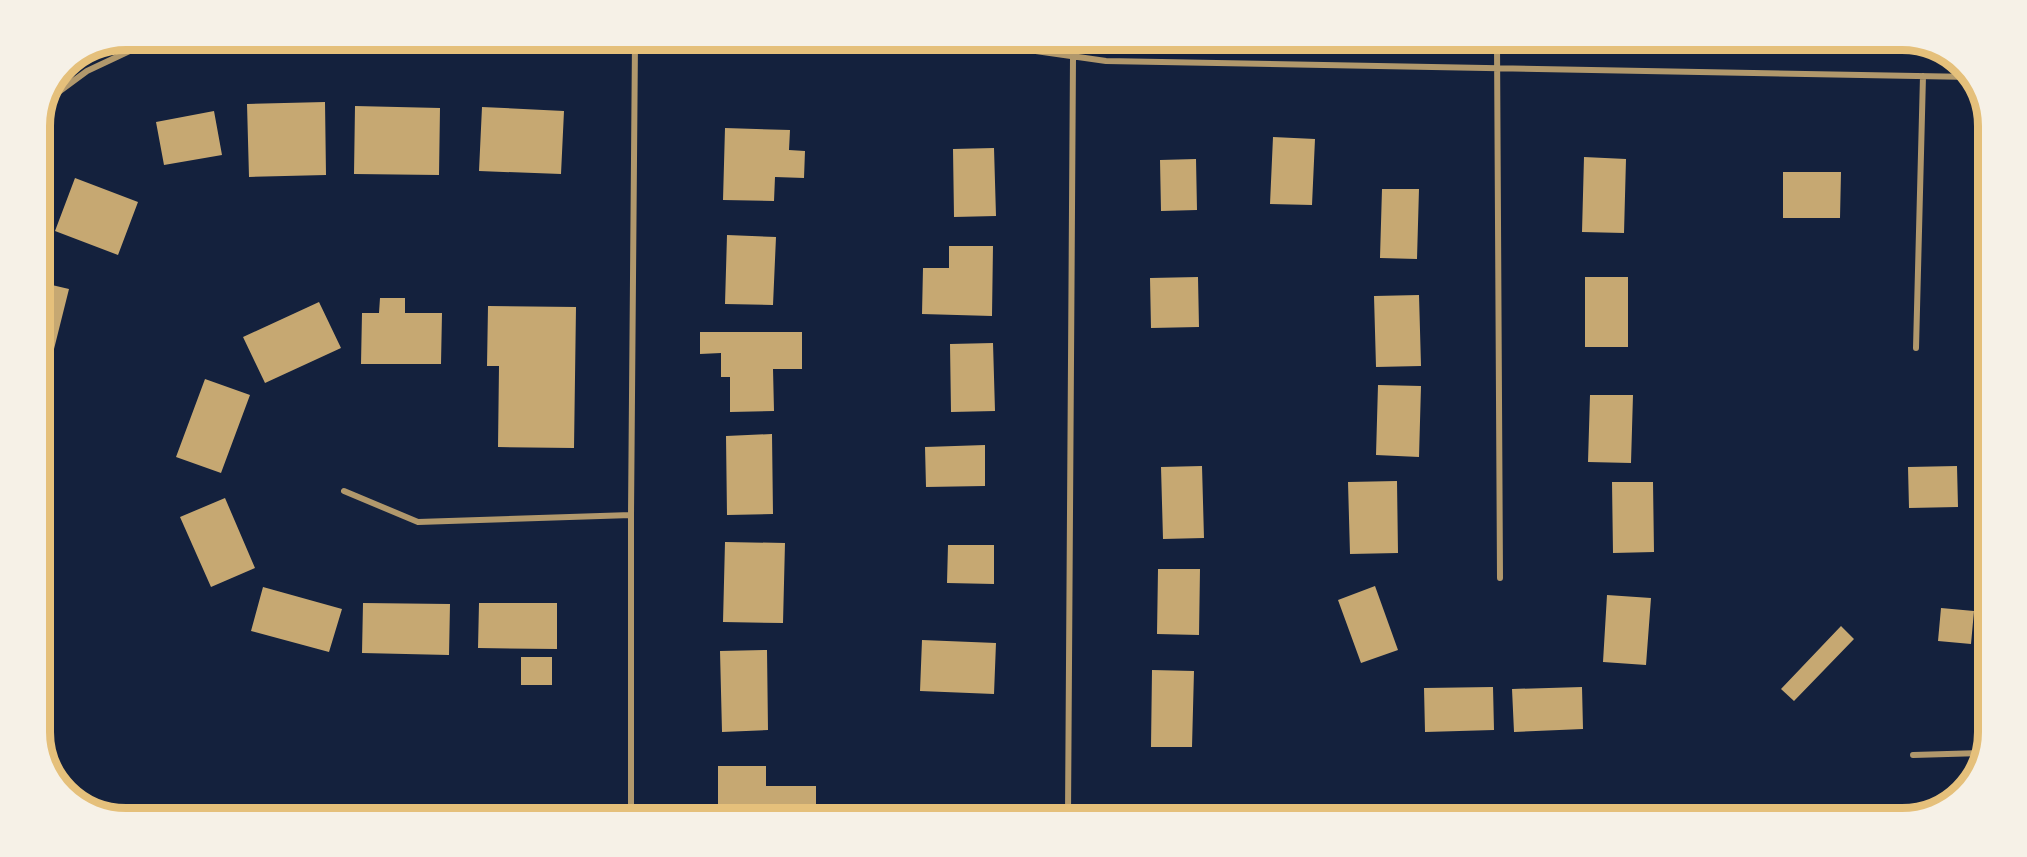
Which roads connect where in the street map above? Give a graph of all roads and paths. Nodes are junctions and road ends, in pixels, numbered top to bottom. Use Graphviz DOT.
graph roads {
  1 [pos="134,49"];
  2 [pos="635,49"];
  3 [pos="1020,49"];
  4 [pos="1497,49"];
  5 [pos="1073,57"];
  6 [pos="1497,67"];
  7 [pos="1923,76"];
  8 [pos="1960,77"];
  9 [pos="56,94"];
  10 [pos="1916,348"];
  11 [pos="344,491"];
  12 [pos="631,515"];
  13 [pos="1500,578"];
  14 [pos="1974,753"];
  15 [pos="1913,755"];
  16 [pos="631,808"];
  17 [pos="1068,808"];
  1 -- 9 [label="street"];
  2 -- 12 [label="street"];
  3 -- 5 [label="street"];
  4 -- 6 [label="street"];
  5 -- 6 [label="street"];
  5 -- 17 [label="street"];
  6 -- 7 [label="street"];
  6 -- 13 [label="street"];
  7 -- 8 [label="street"];
  7 -- 10 [label="street"];
  11 -- 12 [label="street"];
  12 -- 16 [label="street"];
  14 -- 15 [label="street"];
}
